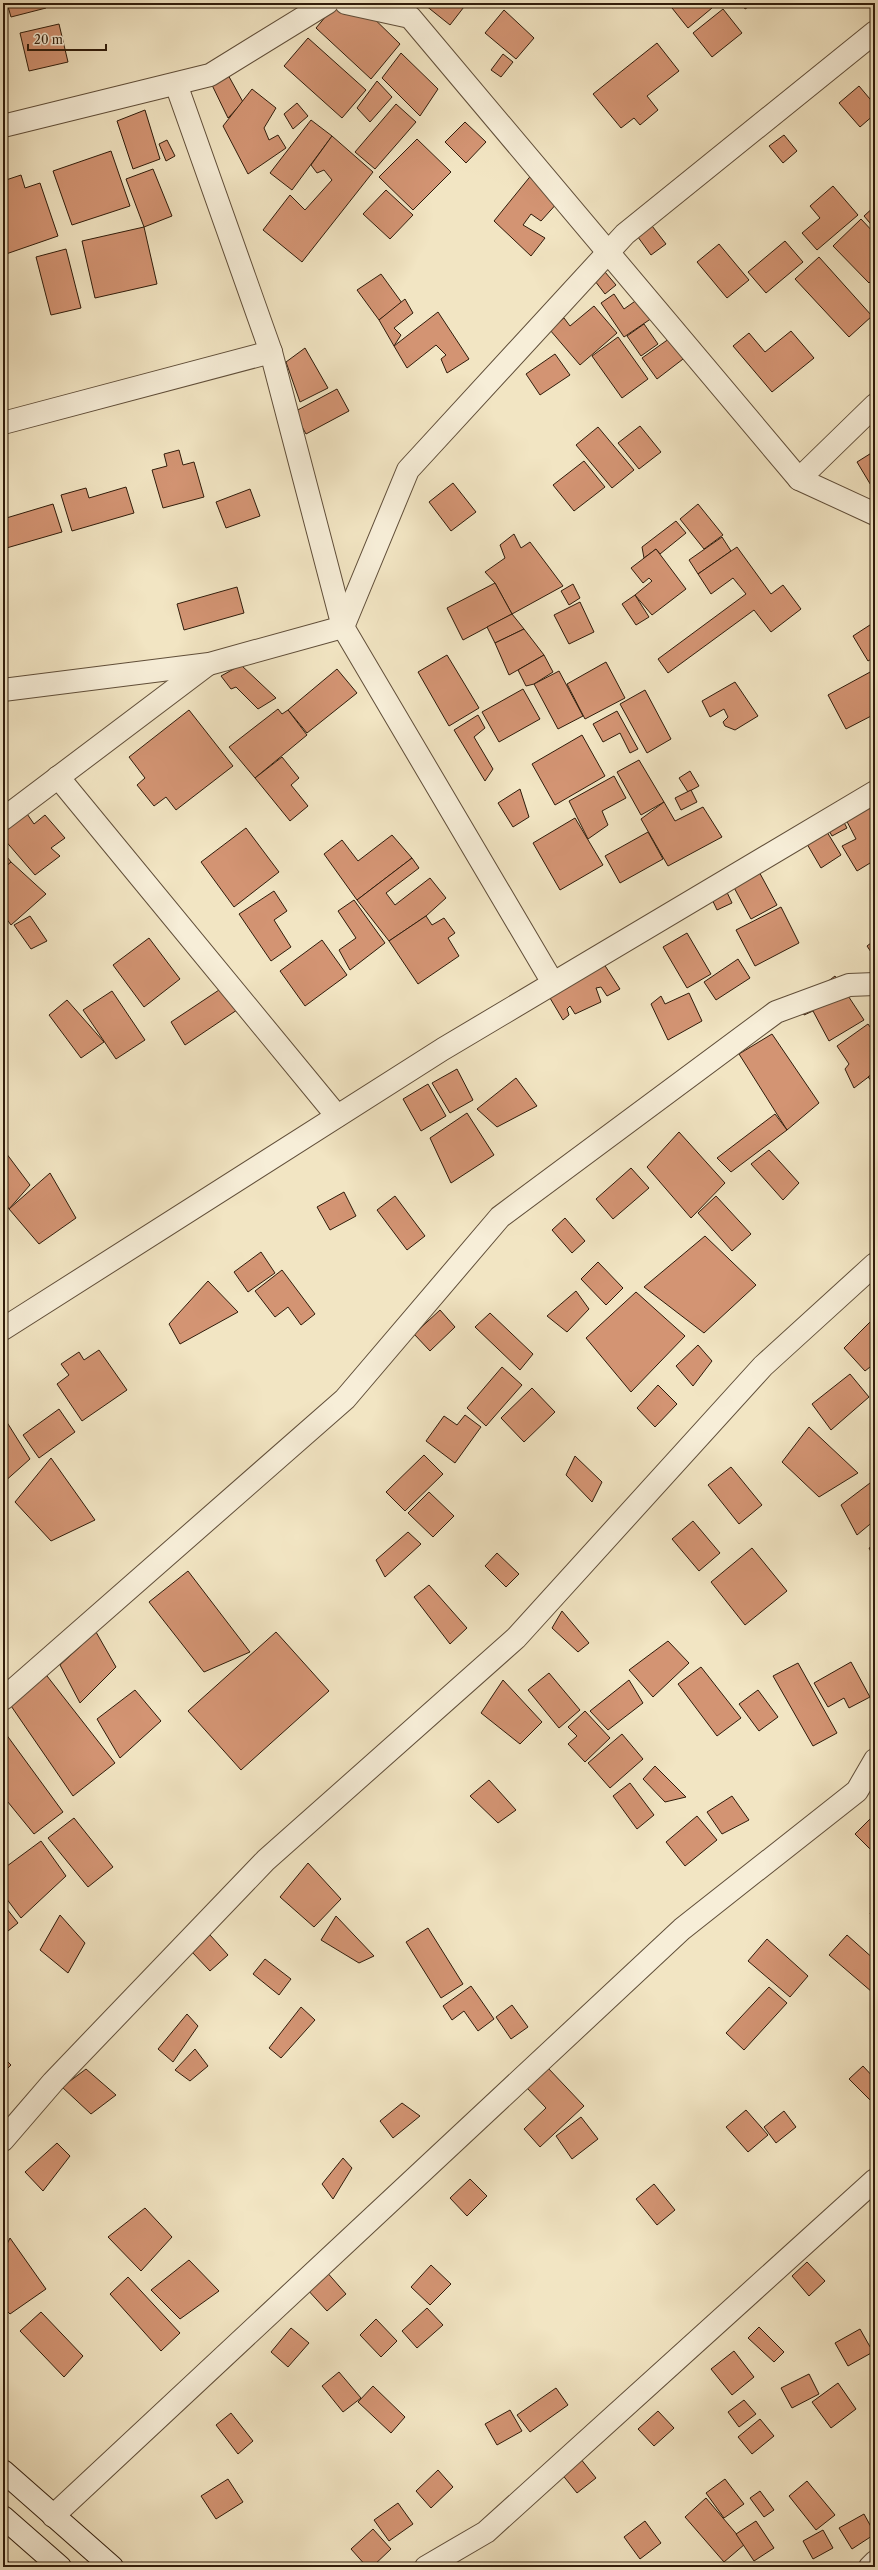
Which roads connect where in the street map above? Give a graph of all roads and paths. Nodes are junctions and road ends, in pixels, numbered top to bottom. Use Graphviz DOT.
graph roads {
  1 [pos="327,3"];
  2 [pos="346,3"];
  3 [pos="875,32"];
  4 [pos="176,84"];
  5 [pos="3,126"];
  6 [pos="608,252"];
  7 [pos="271,352"];
  8 [pos="875,405"];
  9 [pos="3,423"];
  10 [pos="799,479"];
  11 [pos="875,514"];
  12 [pos="343,627"];
  13 [pos="208,664"];
  14 [pos="3,690"];
  15 [pos="58,777"];
  16 [pos="875,792"];
  17 [pos="3,819"];
  18 [pos="553,983"];
  19 [pos="875,984"];
  20 [pos="337,1116"];
  21 [pos="875,1264"];
  22 [pos="3,1329"];
  23 [pos="3,1699"];
  24 [pos="875,1760"];
  25 [pos="3,2140"];
  26 [pos="875,2180"];
  27 [pos="3,2471"];
  28 [pos="53,2516"];
  29 [pos="3,2517"];
  30 [pos="875,2562"];
  31 [pos="60,2567"];
  32 [pos="112,2567"];
  33 [pos="426,2567"];
  34 [pos="870,2567"];
  1 -- 4 [label="street"];
  2 -- 6 [label="street"];
  3 -- 6 [label="street"];
  4 -- 5 [label="street"];
  4 -- 7 [label="street"];
  6 -- 10 [label="street"];
  6 -- 12 [label="street"];
  7 -- 9 [label="street"];
  7 -- 12 [label="street"];
  8 -- 10 [label="street"];
  10 -- 11 [label="street"];
  12 -- 13 [label="street"];
  12 -- 18 [label="street"];
  13 -- 14 [label="street"];
  13 -- 15 [label="street"];
  15 -- 17 [label="street"];
  15 -- 20 [label="street"];
  16 -- 18 [label="street"];
  18 -- 20 [label="street"];
  19 -- 23 [label="street"];
  20 -- 22 [label="street"];
  21 -- 25 [label="street"];
  24 -- 28 [label="street"];
  26 -- 33 [label="street"];
  27 -- 28 [label="street"];
  28 -- 32 [label="street"];
  29 -- 31 [label="street"];
  30 -- 34 [label="street"];
}
